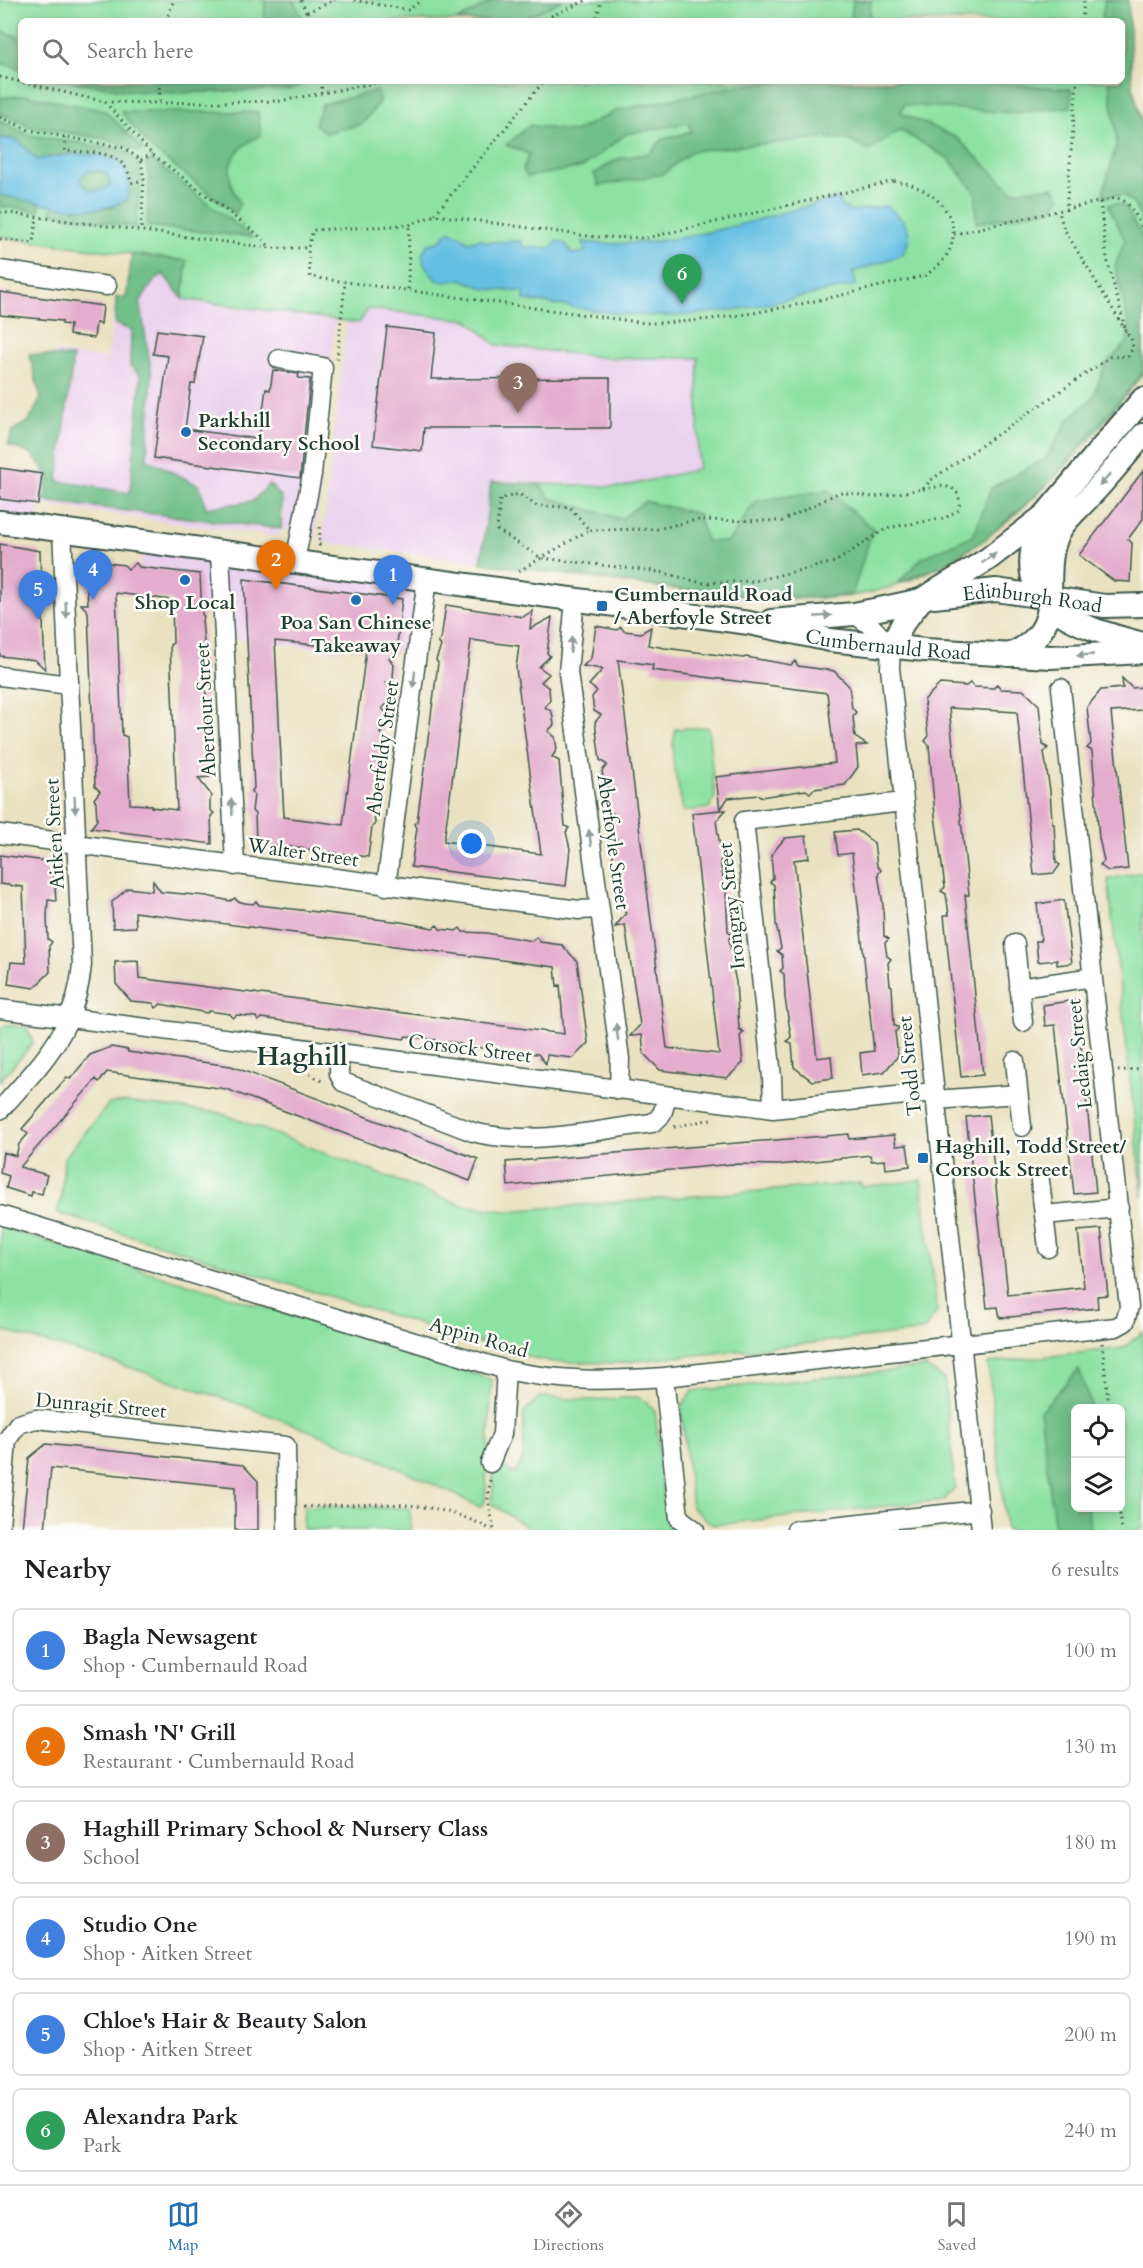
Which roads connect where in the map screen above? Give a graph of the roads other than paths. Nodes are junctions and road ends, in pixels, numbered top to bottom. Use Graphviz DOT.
graph roads {
  1 [pos="0,270"];
  2 [pos="106,286"];
  3 [pos="279,359"];
  4 [pos="1143,399"];
  5 [pos="1143,435"];
  6 [pos="1045,515"];
  7 [pos="0,522"];
  8 [pos="62,530"];
  9 [pos="220,552"];
  10 [pos="295,562"];
  11 [pos="427,579"];
  12 [pos="575,600"];
  13 [pos="921,600"];
  14 [pos="1048,600"];
  15 [pos="1143,605"];
  16 [pos="855,614"];
  17 [pos="749,623"];
  18 [pos="1143,644"];
  19 [pos="891,647"];
  20 [pos="1143,652"];
  21 [pos="1009,655"];
  22 [pos="0,676"];
  23 [pos="69,685"];
  24 [pos="1061,688"];
  25 [pos="903,802"];
  26 [pos="0,834"];
  27 [pos="77,845"];
  28 [pos="235,866"];
  29 [pos="386,886"];
  30 [pos="600,909"];
  31 [pos="1014,944"];
  32 [pos="1093,977"];
  33 [pos="1019,988"];
  34 [pos="0,1009"];
  35 [pos="71,1018"];
  36 [pos="1023,1022"];
  37 [pos="339,1053"];
  38 [pos="1015,1061"];
  39 [pos="619,1090"];
  40 [pos="1018,1094"];
  41 [pos="666,1096"];
  42 [pos="935,1096"];
  43 [pos="773,1109"];
  44 [pos="0,1110"];
  45 [pos="1022,1127"];
  46 [pos="1040,1181"];
  47 [pos="1119,1208"];
  48 [pos="0,1215"];
  49 [pos="1044,1215"];
  50 [pos="1047,1248"];
  51 [pos="962,1344"];
  52 [pos="506,1370"];
  53 [pos="664,1377"];
  54 [pos="490,1463"];
  55 [pos="980,1510"];
  56 [pos="0,1526"];
  57 [pos="287,1530"];
  58 [pos="695,1530"];
  59 [pos="796,1530"];
  60 [pos="981,1530"];
  1 -- 2 [label="street"];
  3 -- 10 [label="street"];
  4 -- 6 [label="main road"];
  5 -- 14 [label="main road, one-way"];
  13 -- 6 [label="main road, one-way"];
  6 -- 14 [label="main road"];
  7 -- 8 [label="main road, Cumbernauld Road"];
  8 -- 9 [label="main road, Cumbernauld Road"];
  8 -- 23 [label="street, Aitken Street, one-way"];
  9 -- 10 [label="main road, Cumbernauld Road"];
  28 -- 9 [label="street, Aberdour Street, one-way"];
  10 -- 11 [label="main road, Cumbernauld Road"];
  11 -- 12 [label="main road, Cumbernauld Road"];
  11 -- 29 [label="street, Aberfeldy Street, one-way"];
  12 -- 17 [label="main road, Cumbernauld Road"];
  30 -- 12 [label="street, Aberfoyle Street, one-way"];
  13 -- 14 [label="main road, Edinburgh Road"];
  13 -- 16 [label="main road, Edinburgh Road"];
  13 -- 19 [label="main road"];
  14 -- 15 [label="main road, Edinburgh Road"];
  14 -- 18 [label="main road"];
  14 -- 21 [label="main road"];
  17 -- 16 [label="main road, Edinburgh Road, one-way"];
  16 -- 19 [label="street"];
  17 -- 19 [label="main road, Cumbernauld Road"];
  19 -- 21 [label="main road, Cumbernauld Road"];
  19 -- 25 [label="street, Todd Street"];
  20 -- 21 [label="main road, one-way"];
  22 -- 23 [label="street"];
  23 -- 27 [label="street, Aitken Street, one-way"];
  24 -- 32 [label="street, Ledaig Street"];
  25 -- 42 [label="street, Todd Street"];
  25 -- 43 [label="street, Irongray Street"];
  26 -- 27 [label="street, Walter Street"];
  27 -- 28 [label="street, Walter Street"];
  27 -- 35 [label="street, Aitken Street"];
  28 -- 29 [label="street, Walter Street"];
  29 -- 30 [label="street, Walter Street"];
  39 -- 30 [label="street, Aberfoyle Street, one-way"];
  31 -- 33 [label="street"];
  32 -- 33 [label="street"];
  32 -- 47 [label="street, Ledaig Street"];
  33 -- 36 [label="street"];
  34 -- 35 [label="street, Corsock Street"];
  35 -- 37 [label="street, Corsock Street"];
  35 -- 44 [label="street, Aitken Street"];
  37 -- 39 [label="street, Corsock Street"];
  37 -- 41 [label="street"];
  38 -- 40 [label="street"];
  39 -- 41 [label="street, Corsock Street"];
  40 -- 42 [label="street, Corsock Street"];
  40 -- 45 [label="street"];
  41 -- 43 [label="street, Corsock Street"];
  42 -- 43 [label="street, Corsock Street"];
  42 -- 51 [label="street, Todd Street"];
  46 -- 49 [label="street"];
  47 -- 49 [label="street"];
  47 -- 51 [label="street, Ledaig Street"];
  48 -- 52 [label="street, Appin Road"];
  49 -- 50 [label="street"];
  51 -- 53 [label="street, Appin Road"];
  51 -- 55 [label="street, Todd Street"];
  52 -- 53 [label="street, Appin Road"];
  52 -- 54 [label="street"];
  53 -- 58 [label="street"];
  55 -- 59 [label="street"];
  55 -- 60 [label="street, Todd Street"];
  56 -- 57 [label="street, Dunragit Street"];
}
